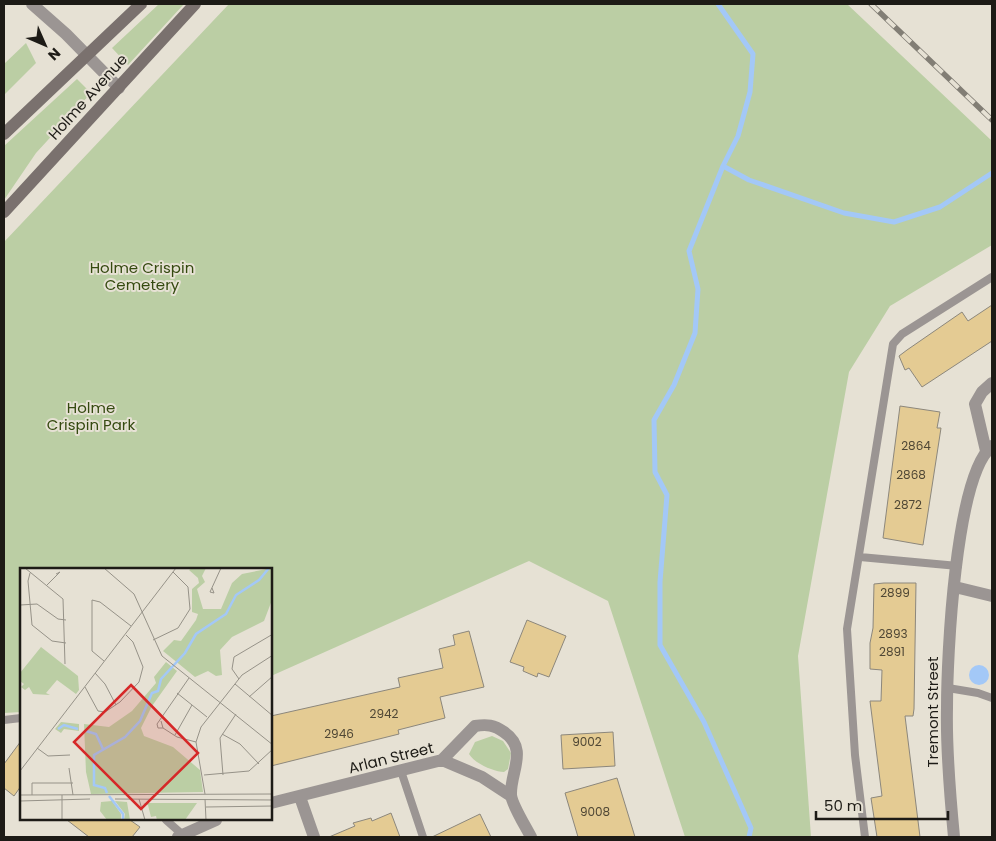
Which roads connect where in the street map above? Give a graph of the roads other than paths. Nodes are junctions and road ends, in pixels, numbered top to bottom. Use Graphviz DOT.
graph roads {
  1 [pos="32,4"];
  2 [pos="141,4"];
  3 [pos="195,4"];
  4 [pos="85,55"];
  5 [pos="119,88"];
  6 [pos="4,134"];
  7 [pos="4,212"];
  8 [pos="992,277"];
  9 [pos="992,383"];
  10 [pos="989,449"];
  11 [pos="860,556"];
  12 [pos="958,566"];
  13 [pos="955,587"];
  14 [pos="992,596"];
  15 [pos="948,688"];
  16 [pos="992,698"];
  17 [pos="20,718"];
  18 [pos="4,720"];
  19 [pos="442,760"];
  20 [pos="401,771"];
  21 [pos="511,796"];
  22 [pos="300,797"];
  23 [pos="272,803"];
  24 [pos="167,821"];
  25 [pos="214,821"];
  26 [pos="186,835"];
  27 [pos="314,837"];
  28 [pos="423,837"];
  29 [pos="531,837"];
  30 [pos="865,837"];
  31 [pos="954,837"];
  1 -- 4 [label="street"];
  2 -- 4 [label="main road, Holme Avenue"];
  3 -- 5 [label="main road, Holme Avenue"];
  4 -- 5 [label="street"];
  4 -- 6 [label="main road, Holme Avenue"];
  5 -- 7 [label="main road, Holme Avenue"];
  8 -- 11 [label="lane"];
  9 -- 10 [label="street"];
  10 -- 12 [label="street, Tremont Street"];
  11 -- 12 [label="lane"];
  11 -- 30 [label="lane"];
  12 -- 13 [label="street, Tremont Street"];
  13 -- 14 [label="street"];
  13 -- 15 [label="street, Tremont Street"];
  15 -- 16 [label="lane"];
  15 -- 31 [label="street, Tremont Street"];
  17 -- 18 [label="lane"];
  19 -- 20 [label="street, Arlan Street"];
  19 -- 21 [label="street, Arlan Street"];
  19 -- 21 [label="street"];
  20 -- 22 [label="street, Arlan Street"];
  20 -- 28 [label="lane"];
  21 -- 29 [label="street"];
  22 -- 23 [label="street, Arlan Street"];
  22 -- 27 [label="street"];
  24 -- 26 [label="lane"];
  25 -- 26 [label="street"];
}
